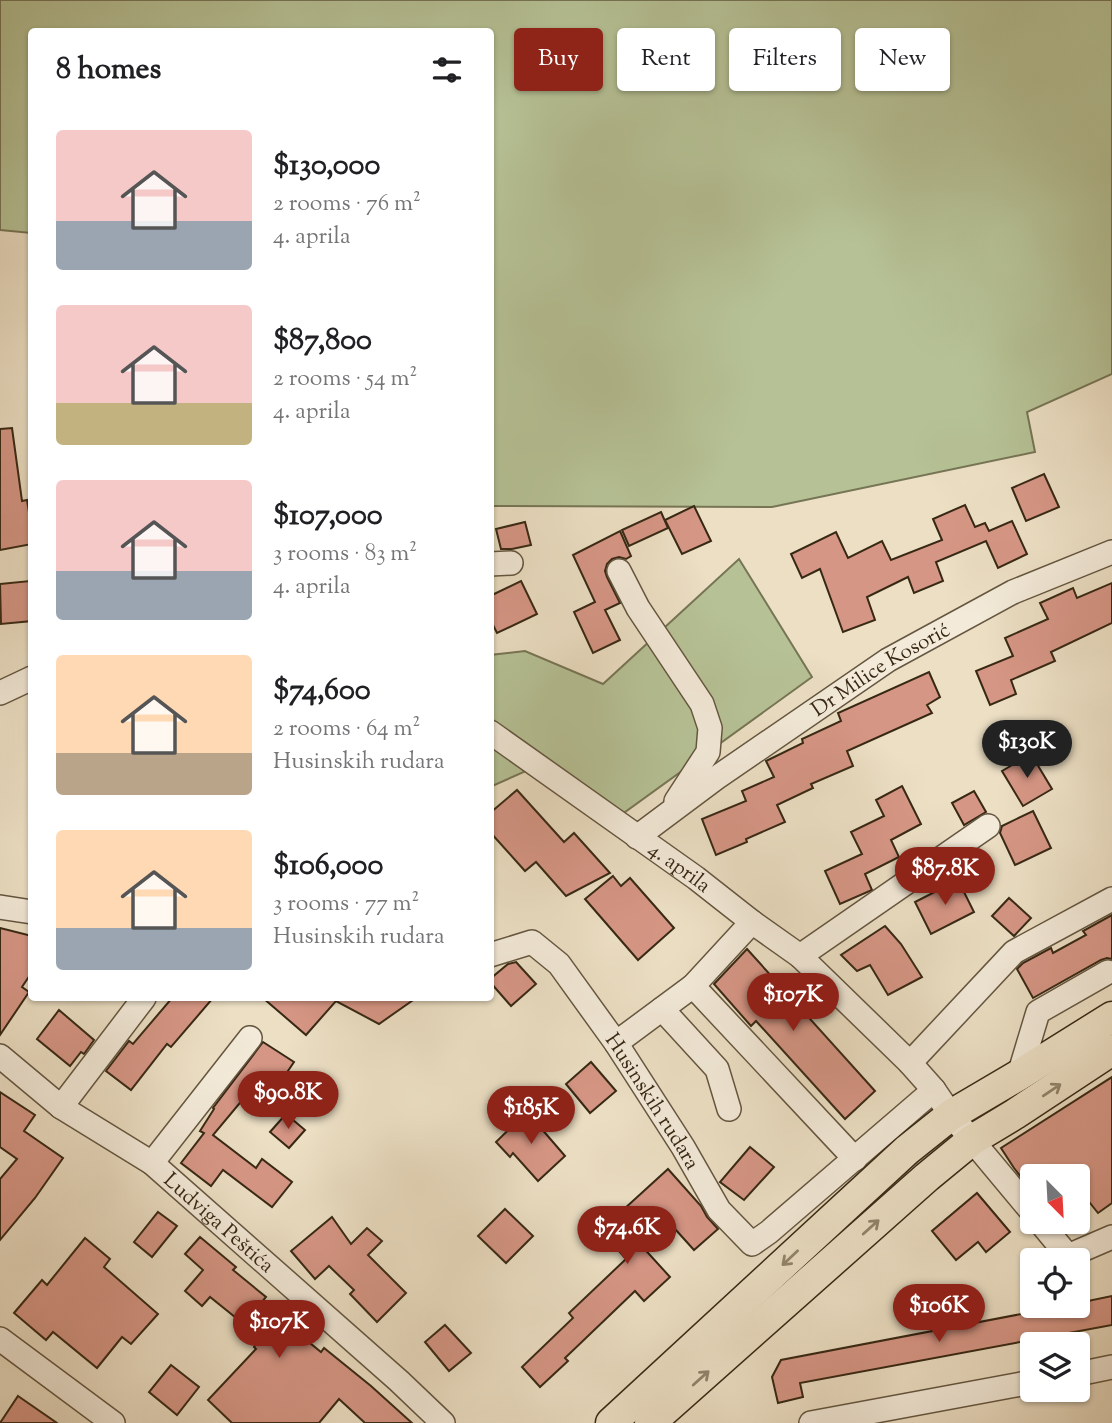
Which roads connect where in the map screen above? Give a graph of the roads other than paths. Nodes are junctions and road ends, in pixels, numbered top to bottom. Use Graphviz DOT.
graph roads {
  1 [pos="1112,552"];
  2 [pos="619,571"];
  3 [pos="28,680"];
  4 [pos="0,693"];
  5 [pos="494,735"];
  6 [pos="667,816"];
  7 [pos="988,826"];
  8 [pos="637,837"];
  9 [pos="1112,899"];
  10 [pos="0,907"];
  11 [pos="28,911"];
  12 [pos="752,922"];
  13 [pos="494,954"];
  14 [pos="800,956"];
  15 [pos="1108,972"];
  16 [pos="693,986"];
  17 [pos="142,1001"];
  18 [pos="662,1009"];
  19 [pos="1112,1017"];
  20 [pos="250,1038"];
  21 [pos="616,1043"];
  22 [pos="1112,1050"];
  23 [pos="0,1056"];
  24 [pos="910,1063"];
  25 [pos="1019,1075"];
  26 [pos="934,1090"];
  27 [pos="61,1107"];
  28 [pos="729,1109"];
  29 [pos="951,1115"];
  30 [pos="972,1140"];
  31 [pos="855,1159"];
  32 [pos="152,1163"];
  33 [pos="1020,1198"];
  34 [pos="1050,1234"];
  35 [pos="1112,1237"];
  36 [pos="0,1339"];
  37 [pos="1112,1367"];
  38 [pos="1090,1372"];
  39 [pos="1020,1384"];
  40 [pos="113,1423"];
  41 [pos="443,1423"];
  42 [pos="611,1423"];
  43 [pos="650,1423"];
  44 [pos="811,1423"];
  1 -- 6 [label="street, Dr Milice Kosorić"];
  2 -- 6 [label="street, Dr Milice Kosorić"];
  3 -- 4 [label="street"];
  5 -- 8 [label="street, 4. aprila"];
  6 -- 8 [label="street, Dr Milice Kosorić"];
  7 -- 14 [label="street"];
  8 -- 12 [label="street, 4. aprila"];
  9 -- 24 [label="street"];
  10 -- 11 [label="street"];
  12 -- 14 [label="street, 4. aprila"];
  12 -- 16 [label="street"];
  13 -- 21 [label="street, Husinskih rudara"];
  14 -- 24 [label="street, 4. aprila"];
  15 -- 25 [label="street"];
  16 -- 18 [label="street"];
  16 -- 31 [label="street"];
  17 -- 27 [label="street"];
  18 -- 21 [label="street"];
  18 -- 28 [label="street"];
  19 -- 25 [label="main road"];
  20 -- 32 [label="street, Ludviga Peštića"];
  21 -- 31 [label="street, Husinskih rudara"];
  30 -- 22 [label="main road, one-way"];
  23 -- 27 [label="street, Ludviga Peštića"];
  24 -- 26 [label="street, 4. aprila"];
  25 -- 29 [label="main road"];
  26 -- 29 [label="street, 4. aprila"];
  26 -- 31 [label="street, Husinskih rudara"];
  27 -- 32 [label="street, Ludviga Peštića"];
  29 -- 30 [label="street, 4. aprila"];
  29 -- 42 [label="main road, one-way"];
  30 -- 33 [label="street, 4. aprila"];
  43 -- 30 [label="main road, one-way"];
  32 -- 41 [label="street, Ludviga Peštića"];
  34 -- 35 [label="street"];
  36 -- 40 [label="street"];
  37 -- 38 [label="street"];
  39 -- 44 [label="street"];
}
